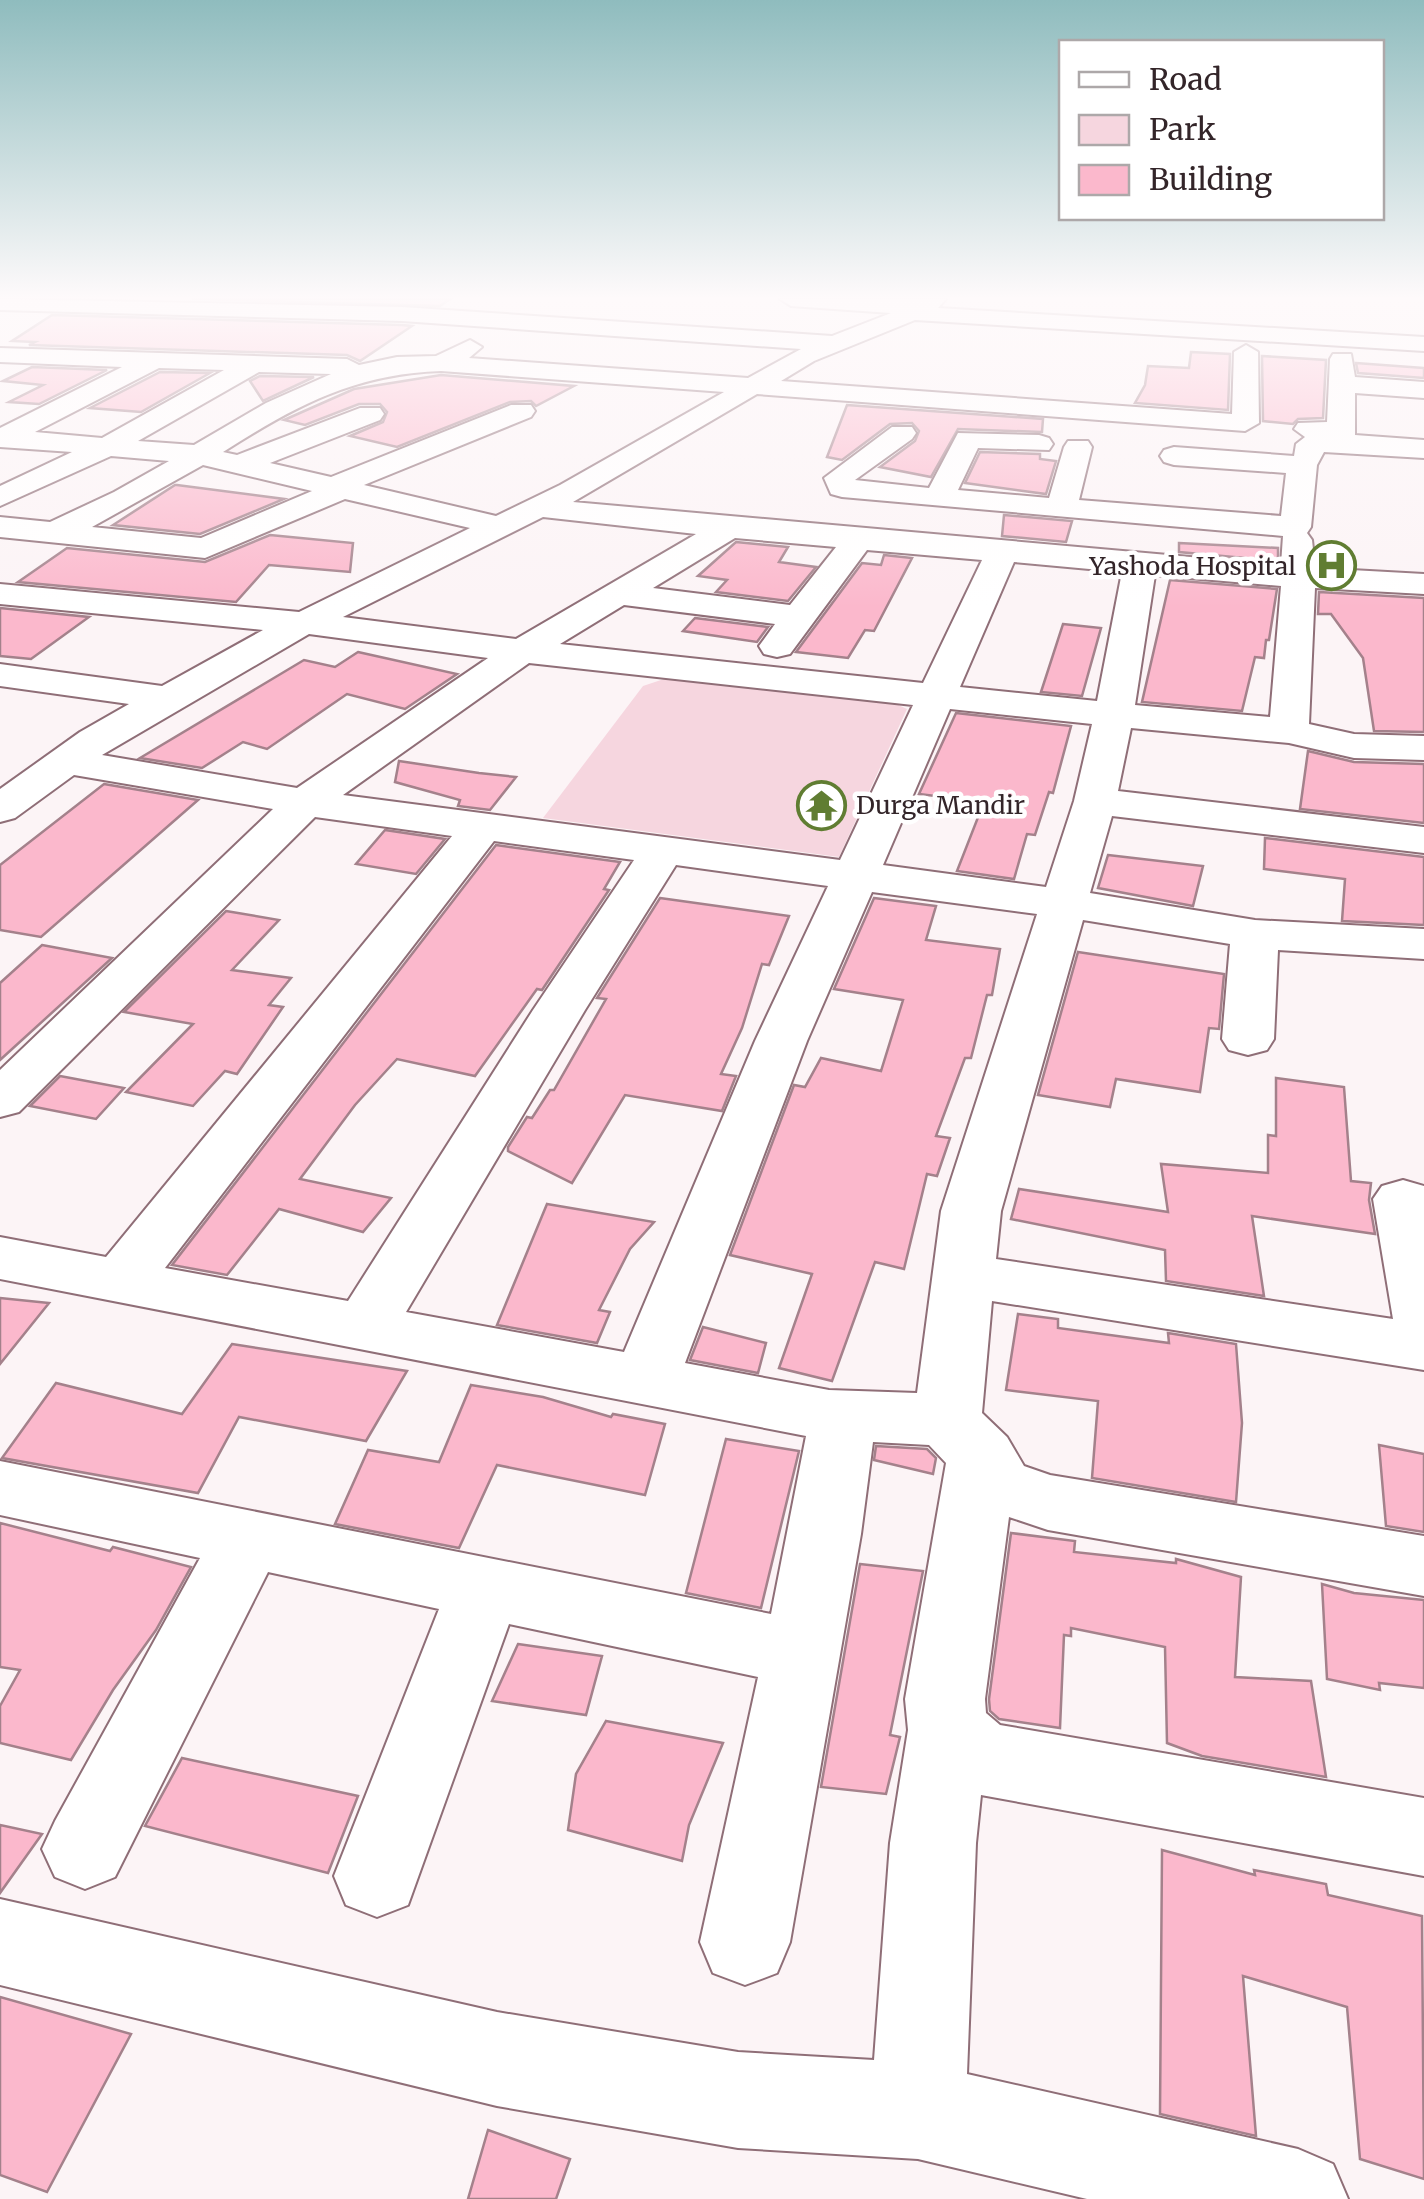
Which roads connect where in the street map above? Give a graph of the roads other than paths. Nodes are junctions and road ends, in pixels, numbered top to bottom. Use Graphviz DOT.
graph roads {
  1 [pos="72,402"];
  2 [pos="187,402"];
  3 [pos="289,402"];
  4 [pos="729,402"];
  5 [pos="945,402"];
  6 [pos="1118,402"];
  7 [pos="1258,402"];
  8 [pos="1336,402"];
  9 [pos="1349,402"];
  10 [pos="1360,402"];
  11 [pos="282,404"];
  12 [pos="1342,405"];
  13 [pos="521,412"];
  14 [pos="704,417"];
  15 [pos="1424,417"];
  16 [pos="757,421"];
  17 [pos="1264,425"];
  18 [pos="238,429"];
  19 [pos="864,430"];
  20 [pos="902,434"];
  21 [pos="1103,436"];
  22 [pos="0,438"];
  23 [pos="968,439"];
  24 [pos="299,441"];
  25 [pos="107,447"];
  26 [pos="1424,448"];
  27 [pos="1142,452"];
  28 [pos="194,454"];
  29 [pos="1198,458"];
  30 [pos="243,463"];
  31 [pos="1302,465"];
  32 [pos="342,486"];
  33 [pos="0,497"];
  34 [pos="939,498"];
  35 [pos="537,508"];
  36 [pos="1061,509"];
  37 [pos="1194,519"];
  38 [pos="500,526"];
  39 [pos="0,527"];
  40 [pos="1295,527"];
  41 [pos="729,528"];
  42 [pos="55,532"];
  43 [pos="858,540"];
  44 [pos="1002,551"];
  45 [pos="1140,564"];
  46 [pos="1299,577"];
  47 [pos="1424,584"];
  48 [pos="0,594"];
  49 [pos="620,594"];
  50 [pos="802,618"];
  51 [pos="304,622"];
  52 [pos="522,651"];
  53 [pos="0,675"];
  54 [pos="752,675"];
  55 [pos="934,694"];
  56 [pos="168,698"];
  57 [pos="1114,715"];
  58 [pos="1289,732"];
  59 [pos="1424,748"];
  60 [pos="67,761"];
  61 [pos="1095,801"];
  62 [pos="305,802"];
  63 [pos="0,809"];
  64 [pos="484,824"];
  65 [pos="1424,840"];
  66 [pos="664,849"];
  67 [pos="853,874"];
  68 [pos="1063,903"];
  69 [pos="1254,934"];
  70 [pos="1424,944"];
  71 [pos="1248,1039"];
  72 [pos="0,1100"];
  73 [pos="1404,1199"];
  74 [pos="0,1258"];
  75 [pos="964,1276"];
  76 [pos="120,1283"];
  77 [pos="1424,1317"];
  78 [pos="366,1326"];
  79 [pos="1424,1347"];
  80 [pos="646,1379"];
  81 [pos="843,1416"];
  82 [pos="964,1438"];
  83 [pos="0,1488"];
  84 [pos="248,1539"];
  85 [pos="1424,1566"];
  86 [pos="484,1589"];
  87 [pos="802,1653"];
  88 [pos="948,1730"];
  89 [pos="1424,1837"];
  90 [pos="85,1849"];
  91 [pos="377,1876"];
  92 [pos="0,1942"];
  93 [pos="744,1942"];
  94 [pos="918,2110"];
  95 [pos="1298,2199"];
  1 -- 22 [label="street"];
  2 -- 25 [label="street"];
  3 -- 11 [label="street"];
  4 -- 14 [label="street"];
  5 -- 21 [label="street"];
  6 -- 21 [label="street"];
  7 -- 17 [label="street"];
  8 -- 12 [label="street"];
  9 -- 12 [label="street"];
  10 -- 12 [label="street"];
  11 -- 18 [label="street"];
  11 -- 24 [label="street"];
  12 -- 15 [label="street"];
  12 -- 17 [label="street"];
  12 -- 26 [label="street"];
  12 -- 31 [label="street"];
  13 -- 32 [label="street"];
  14 -- 16 [label="street"];
  14 -- 35 [label="street"];
  17 -- 21 [label="street"];
  18 -- 24 [label="street"];
  18 -- 28 [label="street"];
  19 -- 20 [label="street"];
  20 -- 23 [label="street"];
  20 -- 34 [label="street"];
  21 -- 23 [label="street"];
  21 -- 36 [label="street"];
  22 -- 25 [label="street"];
  23 -- 34 [label="street"];
  24 -- 30 [label="street"];
  25 -- 28 [label="street"];
  25 -- 33 [label="street"];
  27 -- 29 [label="street"];
  28 -- 30 [label="street"];
  28 -- 42 [label="street"];
  29 -- 31 [label="street"];
  29 -- 37 [label="street"];
  30 -- 32 [label="street"];
  31 -- 40 [label="street"];
  32 -- 38 [label="street"];
  32 -- 42 [label="street"];
  34 -- 36 [label="street"];
  35 -- 38 [label="street"];
  35 -- 41 [label="street"];
  36 -- 37 [label="street"];
  37 -- 40 [label="street"];
  38 -- 51 [label="street"];
  39 -- 42 [label="street"];
  40 -- 46 [label="street"];
  41 -- 43 [label="street"];
  41 -- 49 [label="street"];
  43 -- 44 [label="street"];
  43 -- 50 [label="street"];
  44 -- 45 [label="street"];
  44 -- 55 [label="street"];
  45 -- 46 [label="street"];
  45 -- 57 [label="street"];
  46 -- 47 [label="street"];
  46 -- 58 [label="street"];
  48 -- 51 [label="street"];
  49 -- 50 [label="street"];
  49 -- 52 [label="street"];
  50 -- 54 [label="street"];
  51 -- 52 [label="street"];
  51 -- 56 [label="street"];
  52 -- 54 [label="street"];
  52 -- 62 [label="street"];
  53 -- 56 [label="street"];
  54 -- 55 [label="street"];
  55 -- 57 [label="street"];
  55 -- 67 [label="street"];
  56 -- 60 [label="street"];
  57 -- 58 [label="street"];
  57 -- 61 [label="street"];
  58 -- 59 [label="street"];
  60 -- 62 [label="street"];
  60 -- 63 [label="street"];
  61 -- 65 [label="street"];
  61 -- 68 [label="street"];
  62 -- 64 [label="street"];
  62 -- 72 [label="street"];
  64 -- 66 [label="street"];
  64 -- 76 [label="street"];
  66 -- 67 [label="street"];
  66 -- 78 [label="street"];
  67 -- 68 [label="street"];
  67 -- 80 [label="street"];
  68 -- 69 [label="street"];
  68 -- 75 [label="street"];
  69 -- 70 [label="street"];
  69 -- 71 [label="street"];
  73 -- 77 [label="street"];
  74 -- 76 [label="street"];
  75 -- 79 [label="street"];
  75 -- 82 [label="street"];
  76 -- 78 [label="street"];
  78 -- 80 [label="street"];
  80 -- 81 [label="street"];
  81 -- 82 [label="street"];
  81 -- 87 [label="street"];
  82 -- 85 [label="street"];
  82 -- 88 [label="street"];
  83 -- 84 [label="street"];
  84 -- 86 [label="street"];
  84 -- 90 [label="street"];
  86 -- 87 [label="street"];
  86 -- 91 [label="street"];
  87 -- 93 [label="street"];
  88 -- 89 [label="street"];
  88 -- 94 [label="street"];
  92 -- 94 [label="street"];
  94 -- 95 [label="street"];
}
